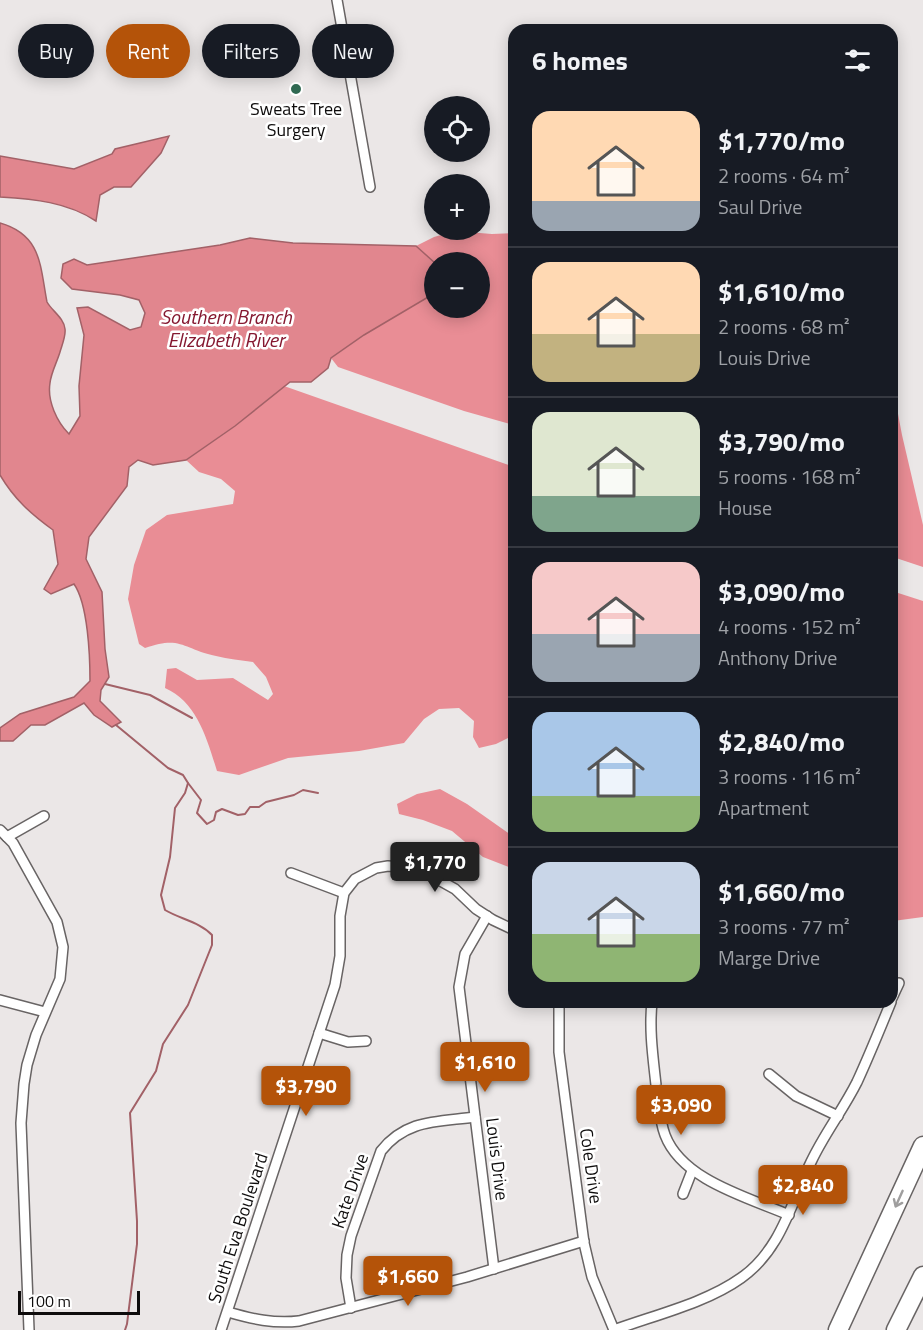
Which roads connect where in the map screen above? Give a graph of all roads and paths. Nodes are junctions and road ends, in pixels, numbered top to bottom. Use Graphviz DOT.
graph roads {
  1 [pos="337,0"];
  2 [pos="370,187"];
  3 [pos="44,816"];
  4 [pos="4,833"];
  5 [pos="291,873"];
  6 [pos="344,893"];
  7 [pos="487,916"];
  8 [pos="508,927"];
  9 [pos="0,1000"];
  10 [pos="559,1008"];
  11 [pos="652,1008"];
  12 [pos="888,1008"];
  13 [pos="45,1012"];
  14 [pos="319,1033"];
  15 [pos="366,1041"];
  16 [pos="769,1074"];
  17 [pos="838,1116"];
  18 [pos="475,1117"];
  19 [pos="923,1146"];
  20 [pos="692,1171"];
  21 [pos="682,1194"];
  22 [pos="789,1215"];
  23 [pos="584,1241"];
  24 [pos="494,1269"];
  25 [pos="923,1276"];
  26 [pos="351,1308"];
  27 [pos="228,1312"];
  28 [pos="29,1330"];
  29 [pos="221,1330"];
  30 [pos="614,1330"];
  31 [pos="838,1330"];
  32 [pos="896,1330"];
  1 -- 2 [label="street"];
  3 -- 4 [label="street"];
  4 -- 13 [label="street"];
  5 -- 6 [label="street"];
  6 -- 7 [label="street"];
  6 -- 14 [label="street, South Eva Boulevard"];
  7 -- 8 [label="street"];
  7 -- 18 [label="street, Louis Drive"];
  9 -- 13 [label="street"];
  10 -- 23 [label="street, Cole Drive"];
  11 -- 20 [label="street"];
  12 -- 17 [label="street"];
  13 -- 28 [label="street"];
  14 -- 15 [label="street"];
  14 -- 27 [label="street, South Eva Boulevard"];
  16 -- 17 [label="street"];
  17 -- 22 [label="street"];
  18 -- 24 [label="street, Louis Drive"];
  18 -- 26 [label="street, Kate Drive"];
  19 -- 31 [label="highway, one-way"];
  20 -- 21 [label="street"];
  20 -- 22 [label="street"];
  22 -- 30 [label="street"];
  23 -- 24 [label="street"];
  23 -- 30 [label="street, Cole Drive"];
  24 -- 26 [label="street"];
  25 -- 32 [label="highway"];
  26 -- 27 [label="street"];
  27 -- 29 [label="street, South Eva Boulevard"];
}
